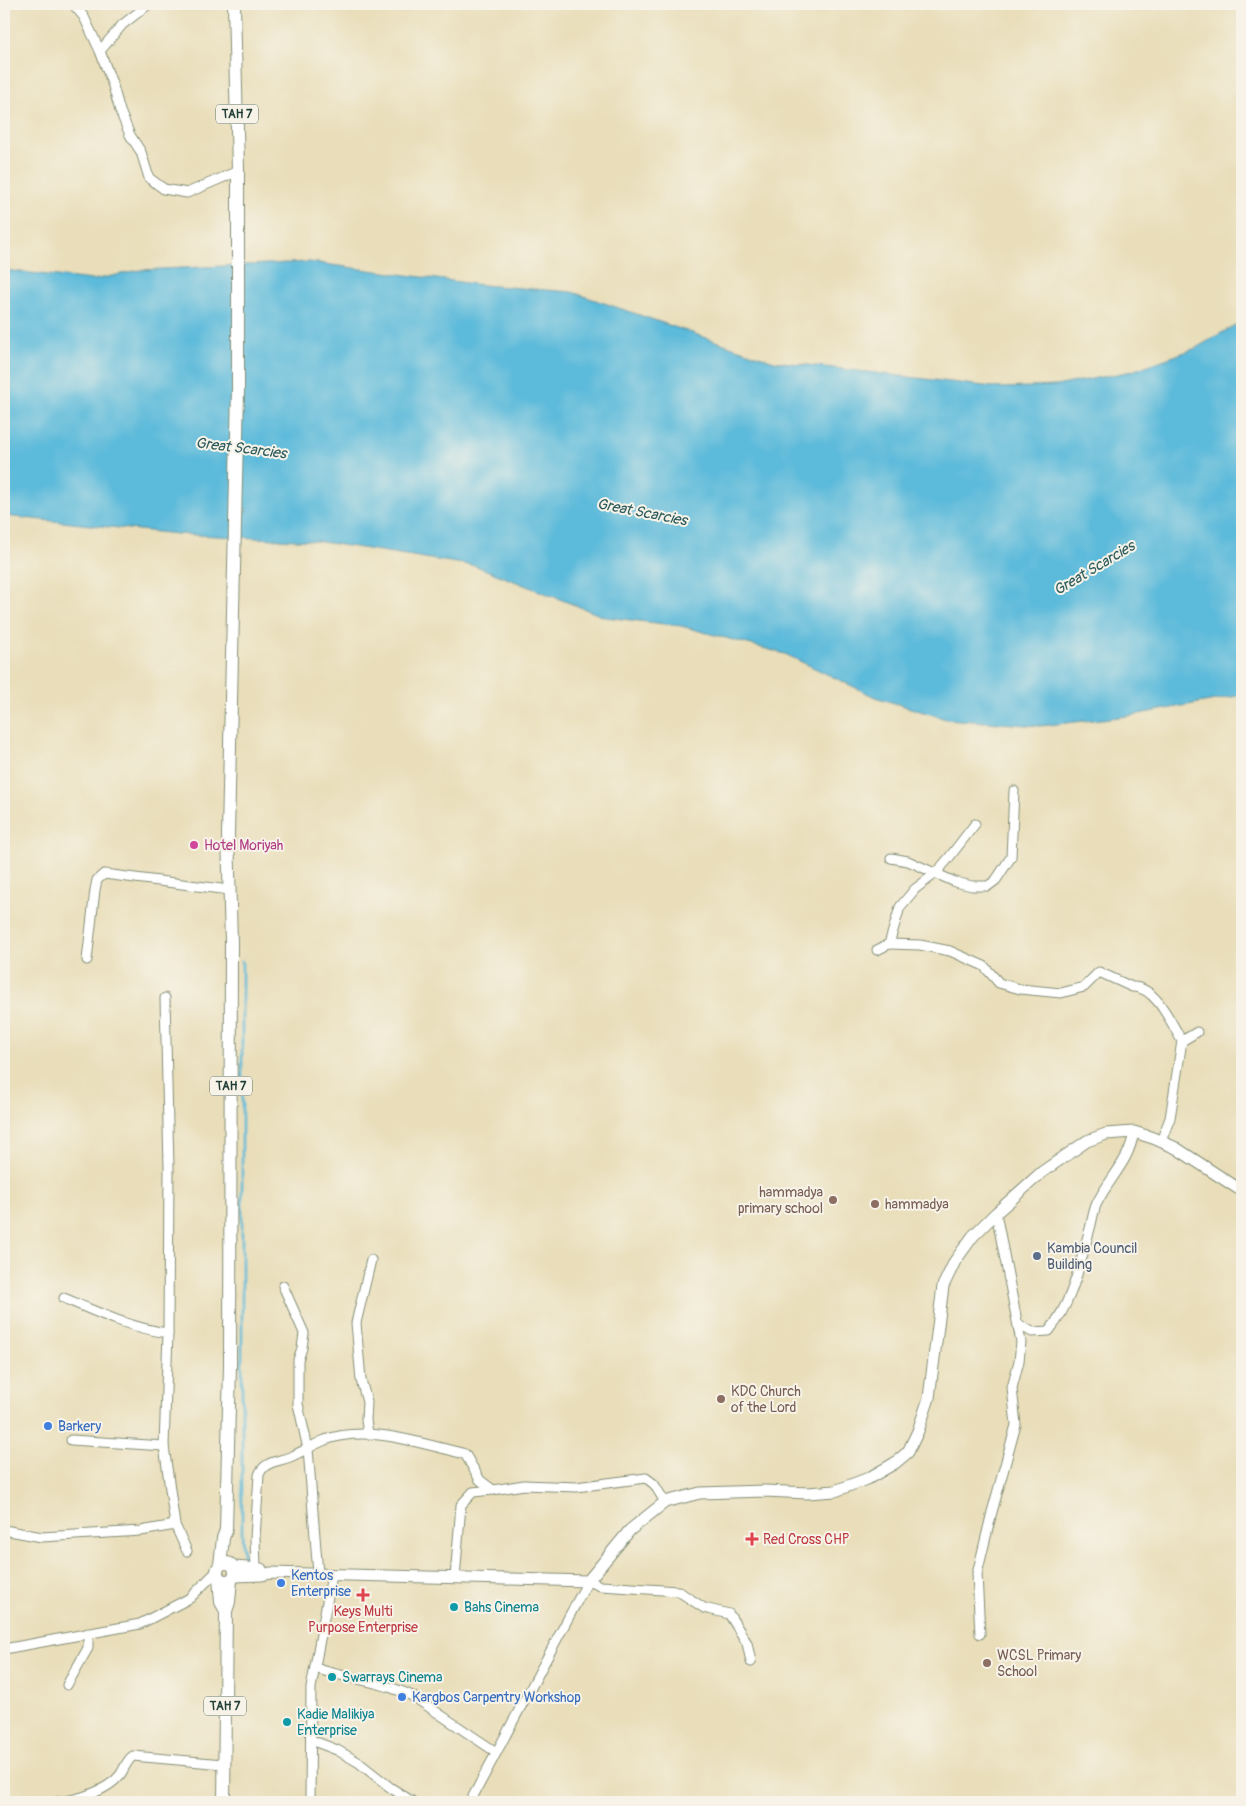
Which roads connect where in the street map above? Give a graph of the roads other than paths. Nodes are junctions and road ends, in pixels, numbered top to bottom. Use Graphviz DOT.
graph roads {
  1 [pos="73,4"];
  2 [pos="149,4"];
  3 [pos="234,4"];
  4 [pos="100,51"];
  5 [pos="238,171"];
  6 [pos="1014,791"];
  7 [pos="975,824"];
  8 [pos="891,858"];
  9 [pos="936,873"];
  10 [pos="229,890"];
  11 [pos="889,944"];
  12 [pos="878,950"];
  13 [pos="87,960"];
  14 [pos="165,998"];
  15 [pos="1197,1032"];
  16 [pos="1182,1041"];
  17 [pos="1134,1132"];
  18 [pos="1161,1142"];
  19 [pos="1242,1191"];
  20 [pos="996,1213"];
  21 [pos="371,1260"];
  22 [pos="283,1286"];
  23 [pos="64,1298"];
  24 [pos="1018,1324"];
  25 [pos="168,1333"];
  26 [pos="368,1434"];
  27 [pos="71,1440"];
  28 [pos="164,1446"];
  29 [pos="308,1449"];
  30 [pos="493,1490"];
  31 [pos="666,1502"];
  32 [pos="175,1525"];
  33 [pos="4,1530"];
  34 [pos="187,1551"];
  35 [pos="256,1568"];
  36 [pos="227,1572"];
  37 [pos="270,1573"];
  38 [pos="318,1574"];
  39 [pos="332,1575"];
  40 [pos="455,1578"];
  41 [pos="588,1580"];
  42 [pos="88,1633"];
  43 [pos="980,1634"];
  44 [pos="4,1649"];
  45 [pos="751,1662"];
  46 [pos="315,1668"];
  47 [pos="67,1685"];
  48 [pos="311,1740"];
  49 [pos="496,1752"];
  50 [pos="223,1764"];
  51 [pos="56,1802"];
  52 [pos="224,1802"];
  53 [pos="310,1802"];
  54 [pos="413,1802"];
  55 [pos="470,1802"];
  1 -- 4 [label="street"];
  2 -- 4 [label="street"];
  3 -- 5 [label="highway, TAH 7"];
  4 -- 5 [label="street"];
  5 -- 10 [label="highway, TAH 7"];
  6 -- 9 [label="street"];
  7 -- 9 [label="street"];
  8 -- 9 [label="street"];
  9 -- 11 [label="street"];
  10 -- 13 [label="street"];
  10 -- 36 [label="highway, TAH 7"];
  11 -- 12 [label="street"];
  11 -- 16 [label="street"];
  14 -- 25 [label="street"];
  15 -- 16 [label="street"];
  16 -- 18 [label="street"];
  17 -- 18 [label="main road"];
  17 -- 20 [label="main road"];
  17 -- 24 [label="street"];
  18 -- 19 [label="main road"];
  20 -- 24 [label="street"];
  20 -- 31 [label="main road"];
  21 -- 26 [label="street"];
  22 -- 29 [label="street"];
  23 -- 25 [label="street"];
  24 -- 43 [label="street"];
  25 -- 28 [label="street"];
  26 -- 29 [label="street"];
  26 -- 30 [label="street"];
  27 -- 28 [label="street"];
  28 -- 32 [label="street"];
  29 -- 35 [label="street"];
  29 -- 38 [label="street"];
  30 -- 31 [label="street"];
  30 -- 40 [label="street"];
  31 -- 41 [label="main road"];
  32 -- 33 [label="street"];
  32 -- 34 [label="street"];
  35 -- 36 [label="main road"];
  35 -- 37 [label="main road"];
  36 -- 37 [label="main road"];
  36 -- 42 [label="street"];
  36 -- 50 [label="highway, TAH 7"];
  37 -- 38 [label="main road"];
  38 -- 39 [label="main road"];
  39 -- 40 [label="main road"];
  39 -- 46 [label="street"];
  40 -- 41 [label="main road"];
  41 -- 45 [label="street"];
  41 -- 49 [label="street"];
  42 -- 44 [label="street"];
  42 -- 47 [label="street"];
  46 -- 48 [label="street"];
  46 -- 49 [label="street"];
  48 -- 53 [label="street"];
  48 -- 54 [label="street"];
  49 -- 55 [label="street"];
  50 -- 51 [label="street"];
  50 -- 52 [label="highway, TAH 7"];
}
